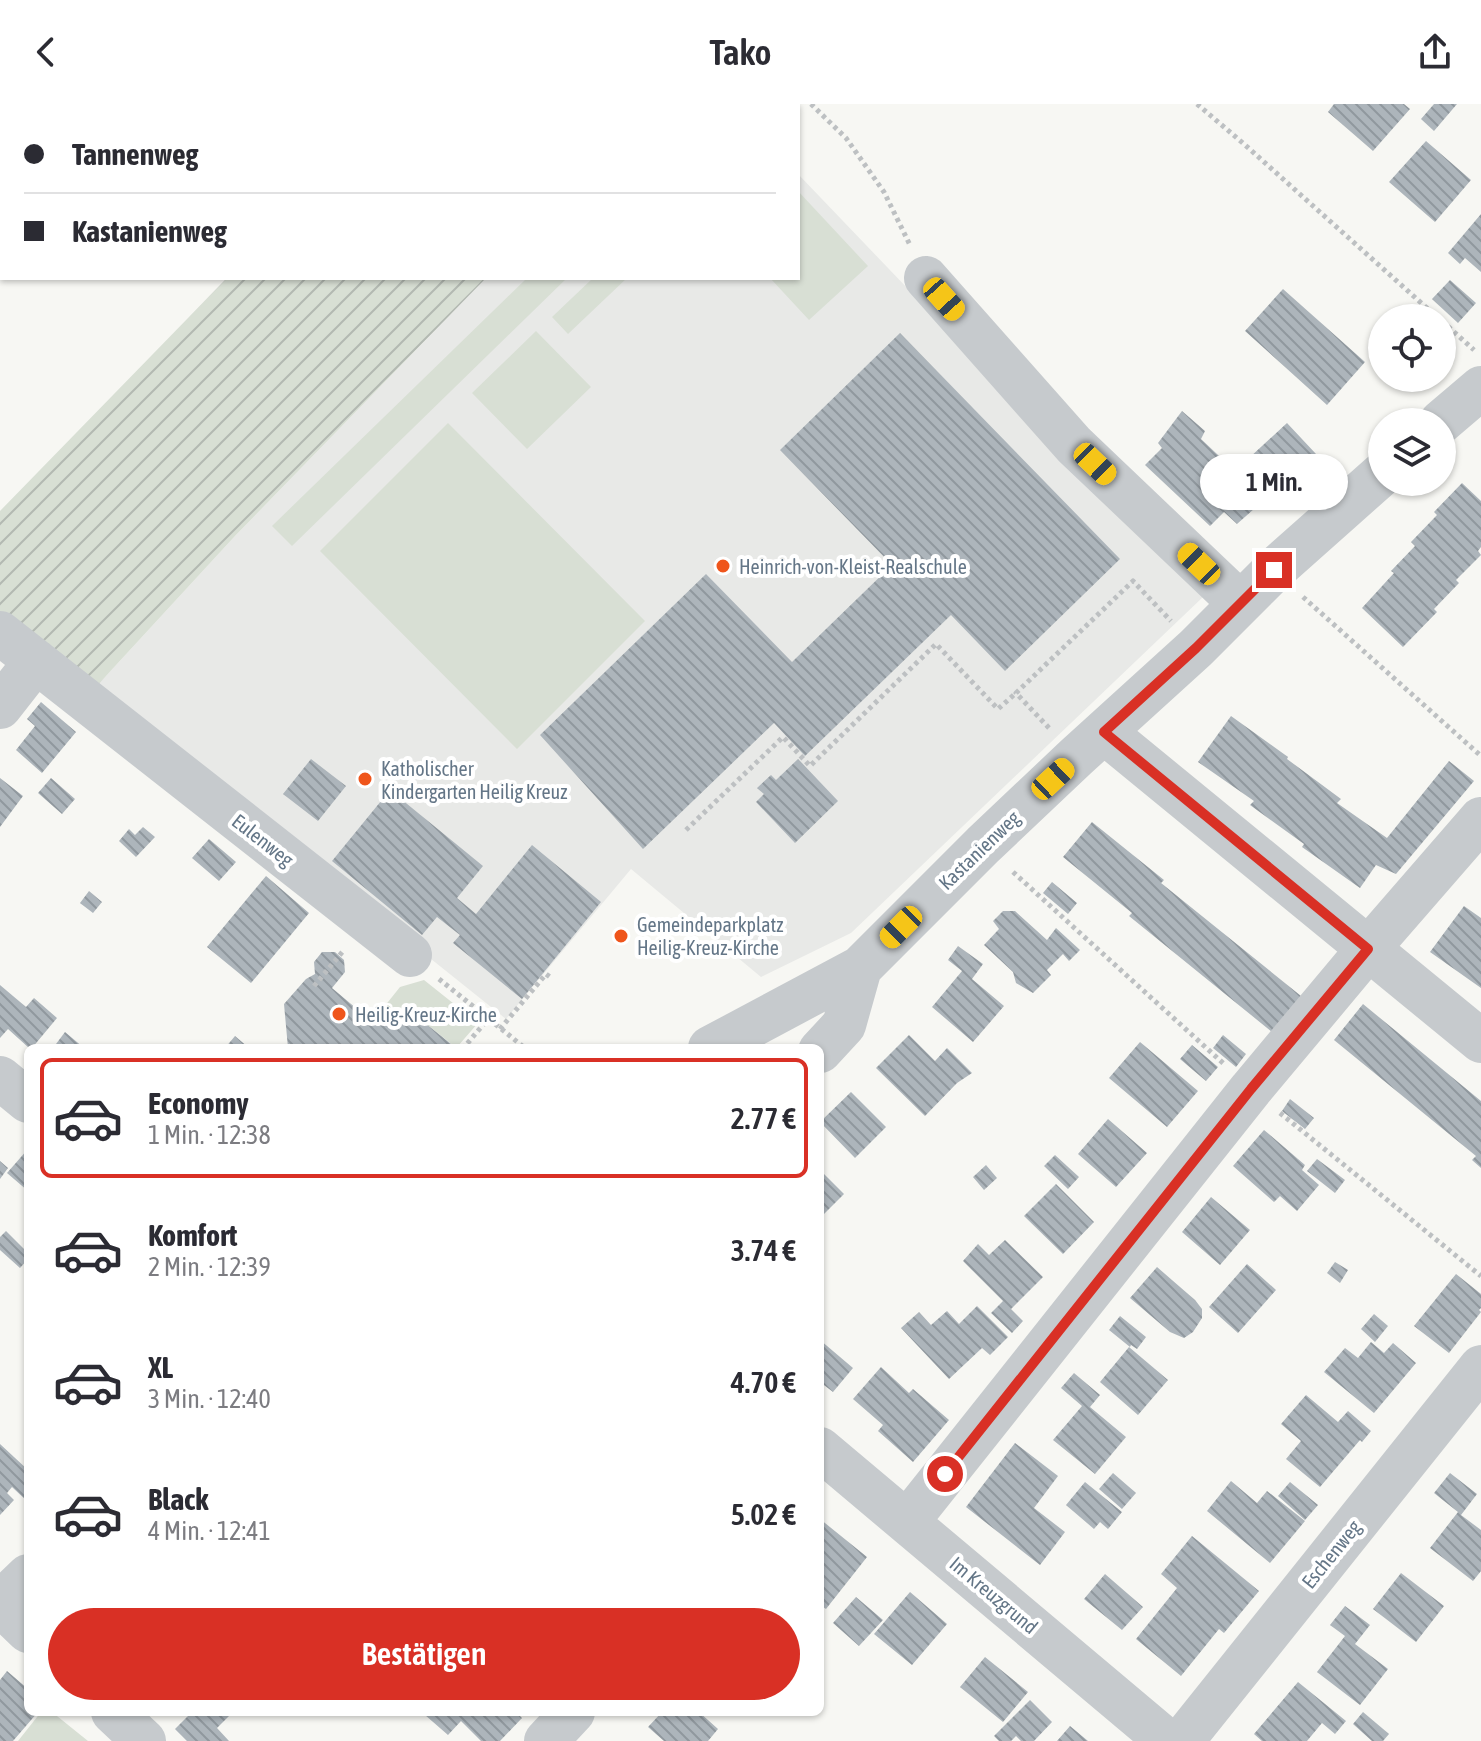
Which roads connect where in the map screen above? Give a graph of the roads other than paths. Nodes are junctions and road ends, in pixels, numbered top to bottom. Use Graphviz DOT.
graph roads {
  1 [pos="926,278"];
  2 [pos="1368,486"];
  3 [pos="1240,603"];
  4 [pos="0,633"];
  5 [pos="36,661"];
  6 [pos="0,707"];
  7 [pos="1090,745"];
  8 [pos="1481,819"];
  9 [pos="1368,949"];
  10 [pos="410,955"];
  11 [pos="860,968"];
  12 [pos="1481,1041"];
  13 [pos="718,1044"];
  14 [pos="824,1047"];
  15 [pos="0,1078"];
  16 [pos="24,1098"];
  17 [pos="1481,1367"];
  18 [pos="824,1452"];
  19 [pos="907,1522"];
  20 [pos="24,1580"];
  21 [pos="0,1605"];
  22 [pos="24,1627"];
  23 [pos="0,1633"];
  24 [pos="117,1716"];
  25 [pos="569,1716"];
  26 [pos="144,1741"];
  27 [pos="546,1741"];
  28 [pos="1167,1741"];
  29 [pos="1182,1741"];
  1 -- 3 [label="street"];
  2 -- 3 [label="street, Kastanienweg"];
  3 -- 7 [label="street, Kastanienweg"];
  4 -- 5 [label="street, Eulenweg"];
  5 -- 6 [label="street"];
  5 -- 10 [label="street, Eulenweg"];
  7 -- 9 [label="street"];
  7 -- 11 [label="street, Kastanienweg"];
  8 -- 9 [label="street"];
  9 -- 12 [label="street"];
  9 -- 19 [label="street"];
  11 -- 13 [label="street, Kastanienweg"];
  11 -- 14 [label="street, Kastanienweg"];
  15 -- 16 [label="street"];
  17 -- 29 [label="street, Eschenweg"];
  18 -- 19 [label="street, Im Kreuzgrund"];
  19 -- 28 [label="street, Im Kreuzgrund"];
  20 -- 21 [label="street"];
  21 -- 22 [label="street"];
  21 -- 23 [label="street"];
  24 -- 26 [label="street"];
  25 -- 27 [label="street"];
}
